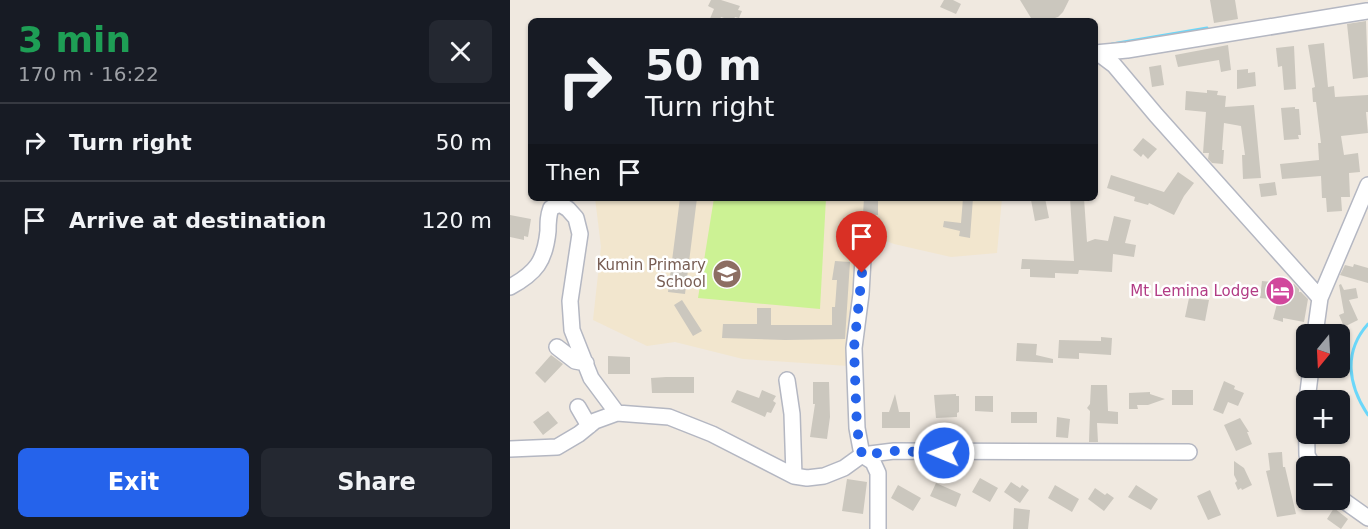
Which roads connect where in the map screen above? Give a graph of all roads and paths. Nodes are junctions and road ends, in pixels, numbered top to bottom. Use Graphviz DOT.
graph roads {
  1 [pos="1368,8"];
  2 [pos="1134,49"];
  3 [pos="1098,53"];
  4 [pos="1098,54"];
  5 [pos="1127,81"];
  6 [pos="1368,186"];
  7 [pos="864,241"];
  8 [pos="510,287"];
  9 [pos="1320,298"];
  10 [pos="1316,324"];
  11 [pos="557,347"];
  12 [pos="586,363"];
  13 [pos="787,380"];
  14 [pos="578,407"];
  15 [pos="617,413"];
  16 [pos="589,426"];
  17 [pos="510,449"];
  18 [pos="1189,452"];
  19 [pos="862,455"];
  20 [pos="794,476"];
  21 [pos="1350,505"];
  22 [pos="1368,518"];
  23 [pos="878,529"];
  1 -- 2 [label="street"];
  2 -- 3 [label="street"];
  2 -- 5 [label="street"];
  4 -- 5 [label="street"];
  5 -- 9 [label="street"];
  6 -- 9 [label="street"];
  7 -- 19 [label="street"];
  8 -- 12 [label="street"];
  9 -- 10 [label="street"];
  11 -- 12 [label="street"];
  12 -- 15 [label="street"];
  13 -- 20 [label="street"];
  14 -- 16 [label="street"];
  15 -- 16 [label="street"];
  15 -- 20 [label="street"];
  16 -- 17 [label="street"];
  18 -- 19 [label="street"];
  19 -- 20 [label="street"];
  19 -- 23 [label="street"];
  21 -- 22 [label="street"];
}
